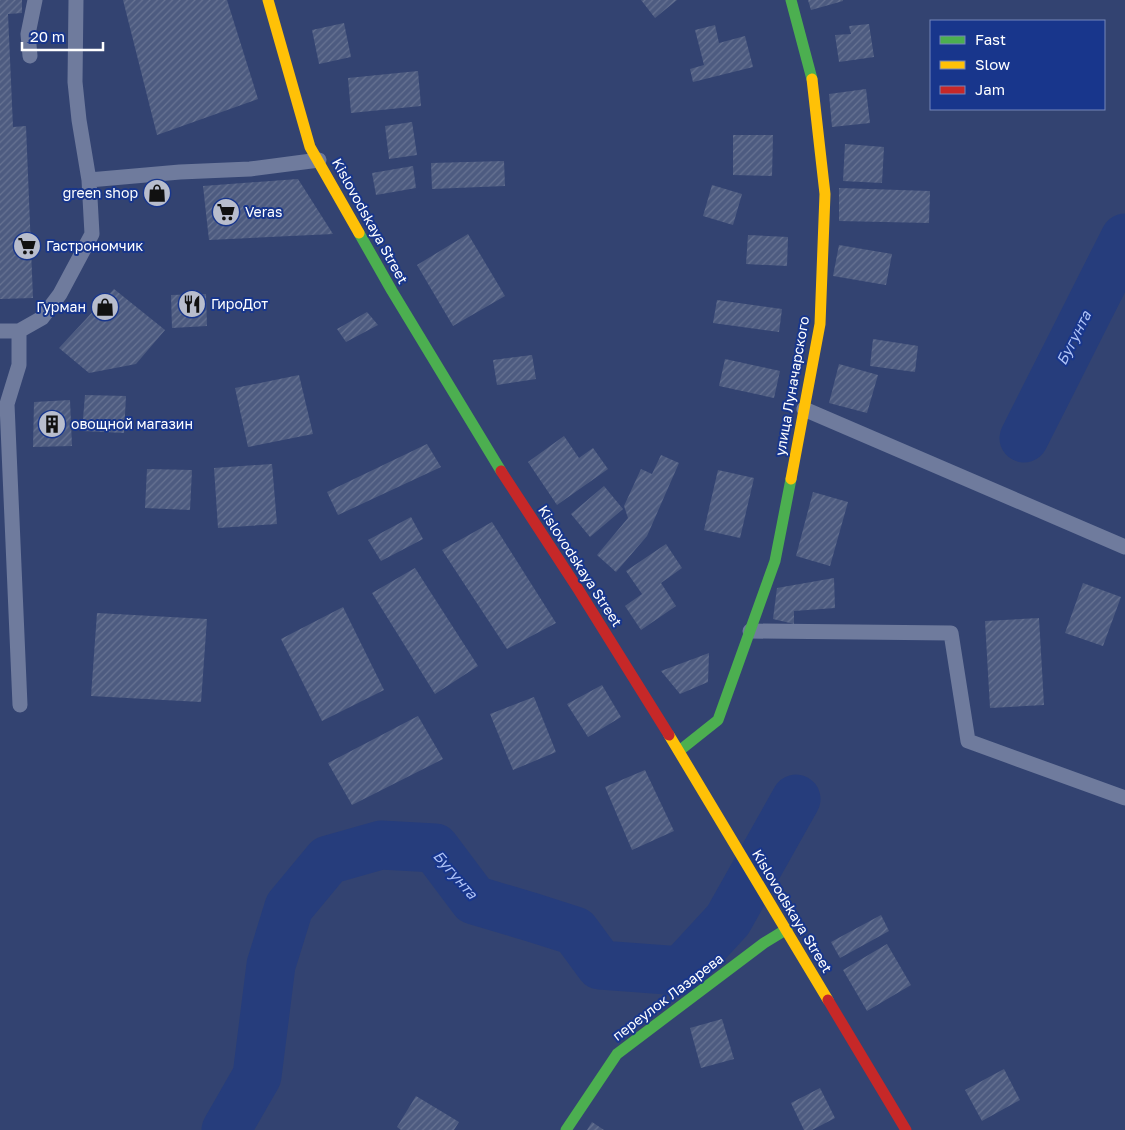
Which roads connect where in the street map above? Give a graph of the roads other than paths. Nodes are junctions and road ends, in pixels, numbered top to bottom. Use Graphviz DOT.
graph roads {
  1 [pos="35,0"];
  2 [pos="76,0"];
  3 [pos="268,0"];
  4 [pos="791,0"];
  5 [pos="30,56"];
  6 [pos="319,160"];
  7 [pos="89,180"];
  8 [pos="0,331"];
  9 [pos="18,331"];
  10 [pos="804,409"];
  11 [pos="1125,546"];
  12 [pos="750,631"];
  13 [pos="20,705"];
  14 [pos="679,751"];
  15 [pos="1125,798"];
  16 [pos="786,928"];
  17 [pos="566,1130"];
  18 [pos="906,1130"];
  1 -- 5 [label="lane"];
  2 -- 7 [label="lane"];
  3 -- 6 [label="street, Kislovodskaya Street"];
  4 -- 10 [label="street, улица Луначарского"];
  6 -- 7 [label="lane"];
  6 -- 14 [label="street, Kislovodskaya Street"];
  7 -- 9 [label="lane"];
  8 -- 9 [label="lane"];
  9 -- 13 [label="lane"];
  10 -- 11 [label="lane"];
  10 -- 12 [label="street, улица Луначарского"];
  12 -- 14 [label="street, улица Луначарского"];
  12 -- 15 [label="lane"];
  14 -- 16 [label="street, Kislovodskaya Street"];
  16 -- 17 [label="street, переулок Лазарева"];
  16 -- 18 [label="street, Kislovodskaya Street"];
}
